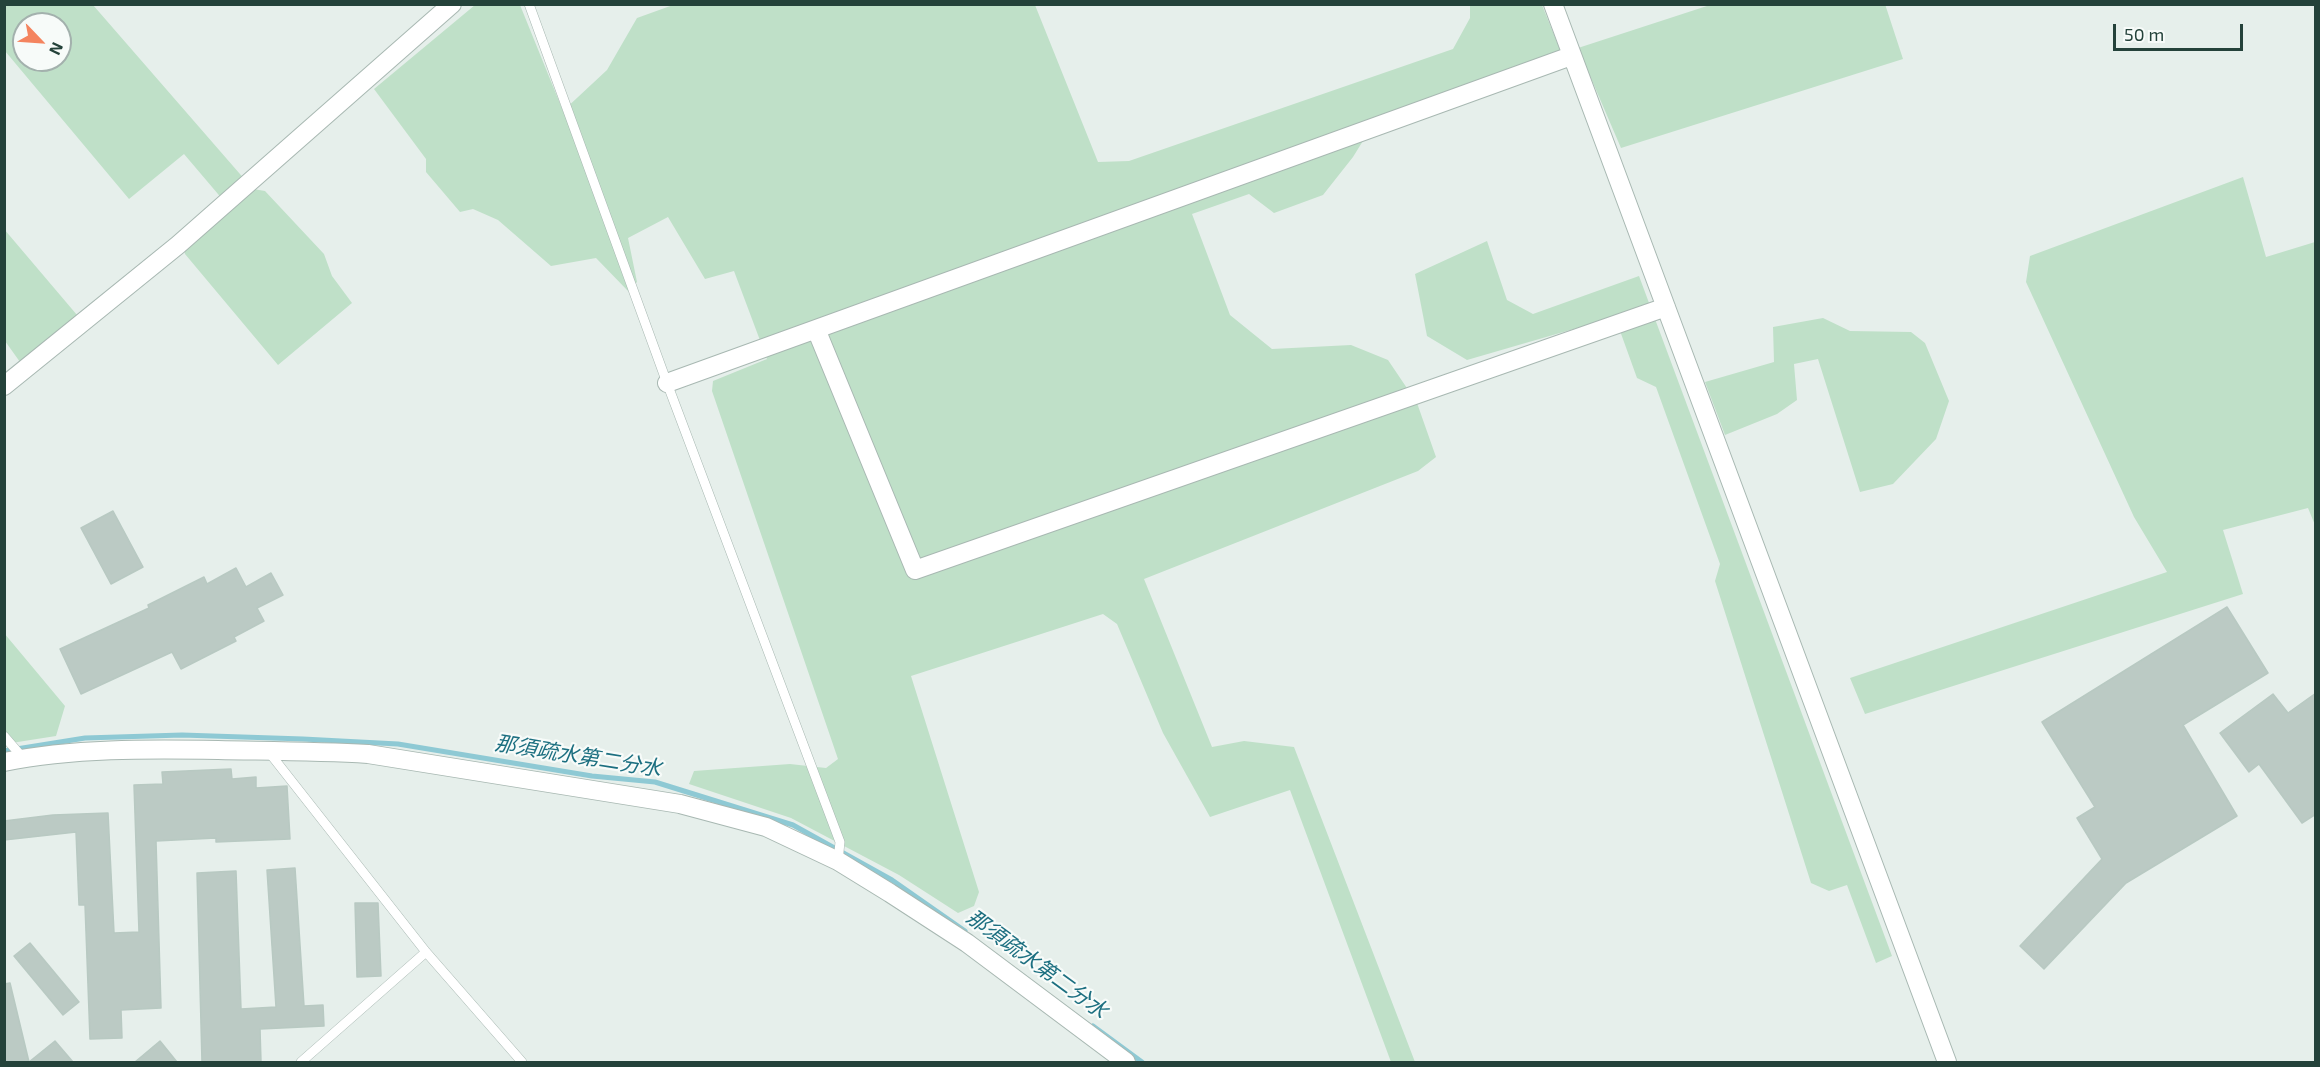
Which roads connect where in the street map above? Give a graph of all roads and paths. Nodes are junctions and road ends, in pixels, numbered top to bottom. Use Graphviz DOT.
graph roads {
  1 [pos="452,4"];
  2 [pos="529,4"];
  3 [pos="1552,4"];
  4 [pos="1571,56"];
  5 [pos="1666,307"];
  6 [pos="816,329"];
  7 [pos="667,383"];
  8 [pos="4,386"];
  9 [pos="4,736"];
  10 [pos="268,751"];
  11 [pos="23,758"];
  12 [pos="4,762"];
  13 [pos="838,861"];
  14 [pos="426,952"];
  15 [pos="301,1062"];
  16 [pos="522,1062"];
  17 [pos="1126,1062"];
  18 [pos="1947,1062"];
  1 -- 8 [label="street"];
  2 -- 7 [label="lane"];
  3 -- 4 [label="street"];
  4 -- 5 [label="street"];
  4 -- 6 [label="street"];
  5 -- 6 [label="street"];
  5 -- 18 [label="street"];
  6 -- 7 [label="street"];
  7 -- 13 [label="lane"];
  9 -- 11 [label="lane"];
  10 -- 11 [label="street"];
  10 -- 13 [label="street"];
  10 -- 14 [label="lane"];
  11 -- 12 [label="street"];
  13 -- 17 [label="street"];
  14 -- 15 [label="lane"];
  14 -- 16 [label="lane"];
}
